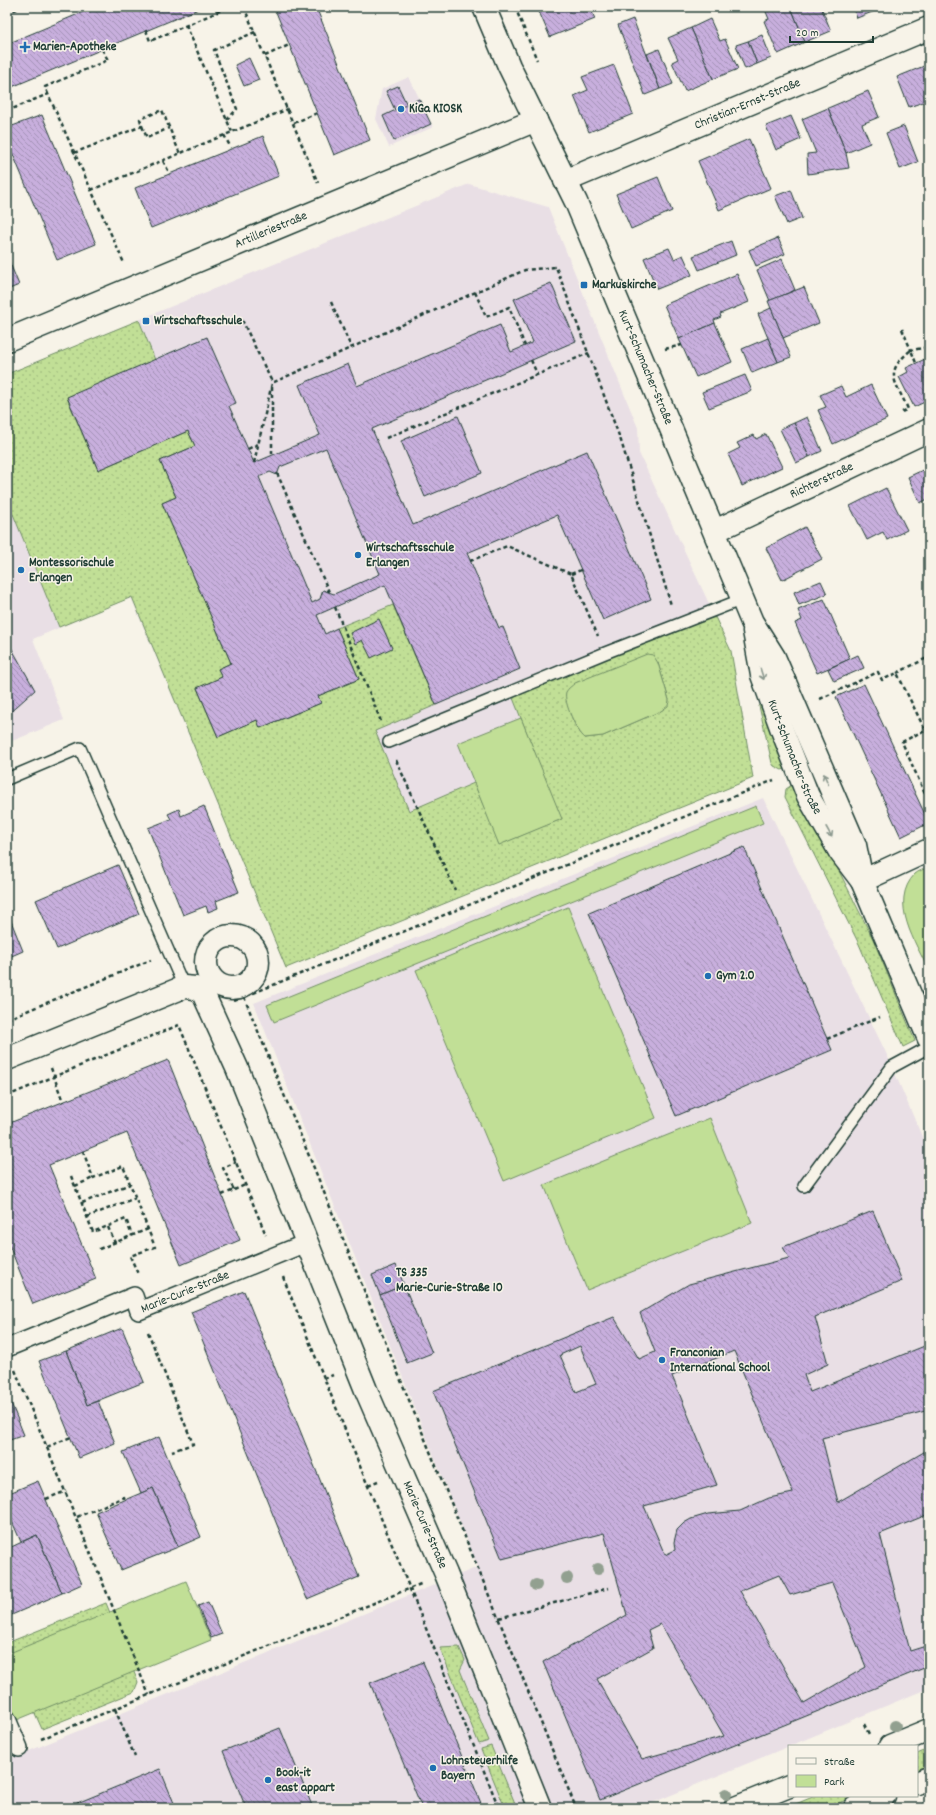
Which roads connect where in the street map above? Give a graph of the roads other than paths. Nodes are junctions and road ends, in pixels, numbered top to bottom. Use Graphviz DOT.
graph roads {
  1 [pos="484,7"];
  2 [pos="929,28"];
  3 [pos="536,120"];
  4 [pos="565,181"];
  5 [pos="7,340"];
  6 [pos="929,430"];
  7 [pos="714,531"];
  8 [pos="743,599"];
  9 [pos="752,622"];
  10 [pos="389,742"];
  11 [pos="7,779"];
  12 [pos="929,850"];
  13 [pos="862,881"];
  14 [pos="203,993"];
  15 [pos="929,1039"];
  16 [pos="929,1047"];
  17 [pos="7,1059"];
  18 [pos="804,1186"];
  19 [pos="306,1243"];
  20 [pos="10,1356"];
  21 [pos="7,1719"];
  22 [pos="929,1730"];
  23 [pos="892,1745"];
  24 [pos="19,1748"];
  25 [pos="929,1778"];
  26 [pos="918,1783"];
  27 [pos="788,1786"];
  28 [pos="882,1797"];
  29 [pos="540,1808"];
  30 [pos="735,1808"];
  31 [pos="855,1808"];
  1 -- 3 [label="street, Kurt-Schumacher-Straße"];
  2 -- 4 [label="street, Christian-Ernst-Straße"];
  3 -- 4 [label="street, Kurt-Schumacher-Straße"];
  3 -- 5 [label="street, Artilleriestraße"];
  4 -- 7 [label="street, Kurt-Schumacher-Straße"];
  6 -- 7 [label="street, Richterstraße"];
  7 -- 8 [label="street, Kurt-Schumacher-Straße"];
  8 -- 9 [label="street, Kurt-Schumacher-Straße"];
  8 -- 10 [label="lane"];
  13 -- 9 [label="street, Kurt-Schumacher-Straße, one-way"];
  9 -- 13 [label="street, Kurt-Schumacher-Straße, one-way"];
  11 -- 14 [label="lane"];
  12 -- 13 [label="street"];
  13 -- 15 [label="street, Kurt-Schumacher-Straße"];
  14 -- 17 [label="street"];
  14 -- 19 [label="street, Marie-Curie-Straße"];
  16 -- 18 [label="lane"];
  19 -- 20 [label="street, Marie-Curie-Straße"];
  19 -- 29 [label="street, Marie-Curie-Straße"];
  21 -- 24 [label="street"];
  22 -- 23 [label="street"];
  25 -- 26 [label="street"];
  27 -- 30 [label="street"];
  28 -- 31 [label="street"];
}
